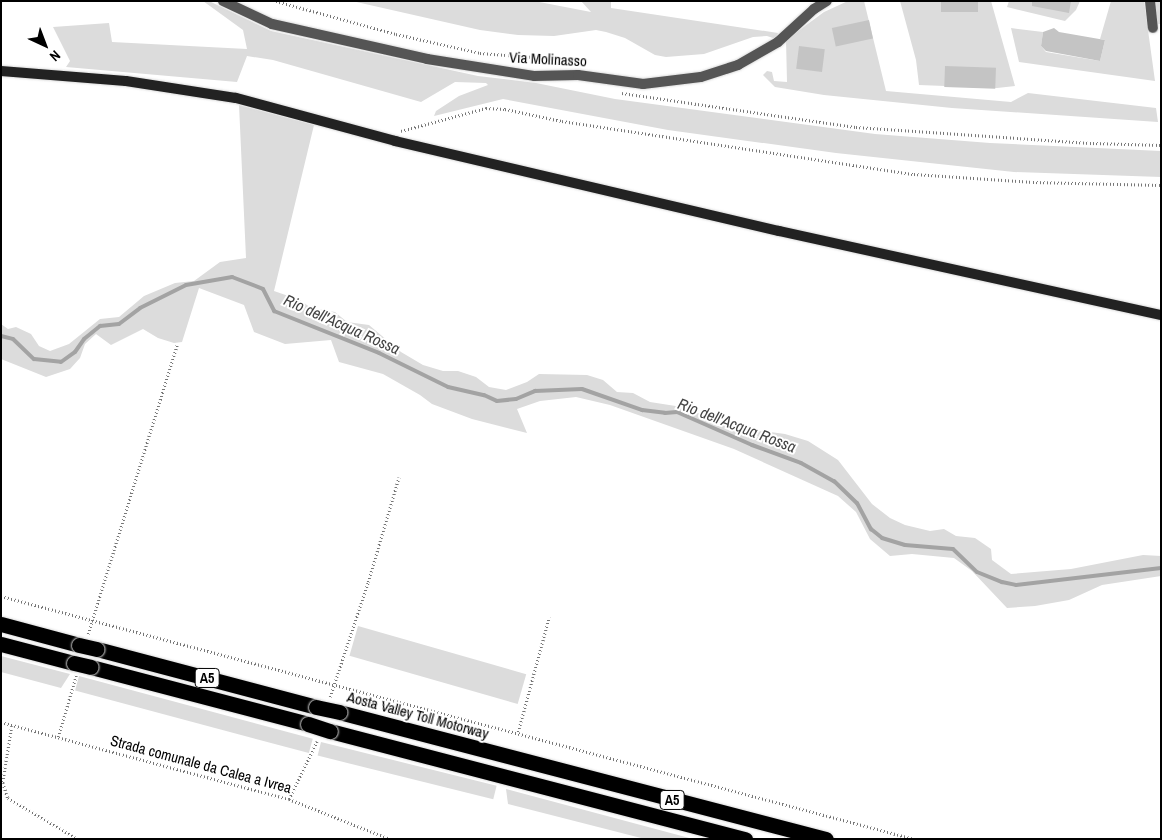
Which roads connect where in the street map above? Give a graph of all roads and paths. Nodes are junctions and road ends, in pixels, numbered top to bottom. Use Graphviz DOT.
graph roads {
  1 [pos="223,1"];
  2 [pos="276,1"];
  3 [pos="827,1"];
  4 [pos="1150,1"];
  5 [pos="1154,28"];
  6 [pos="1,71"];
  7 [pos="578,75"];
  8 [pos="618,93"];
  9 [pos="395,141"];
  10 [pos="1161,144"];
  11 [pos="1161,185"];
  12 [pos="1161,315"];
  13 [pos="177,344"];
  14 [pos="399,477"];
  15 [pos="1,596"];
  16 [pos="549,617"];
  17 [pos="92,620"];
  18 [pos="1,624"];
  19 [pos="1,644"];
  20 [pos="87,644"];
  21 [pos="75,669"];
  22 [pos="334,684"];
  23 [pos="1,722"];
  24 [pos="12,726"];
  25 [pos="518,732"];
  26 [pos="58,737"];
  27 [pos="315,747"];
  28 [pos="289,799"];
  29 [pos="823,838"];
  30 [pos="78,839"];
  31 [pos="390,839"];
  32 [pos="745,839"];
  33 [pos="914,839"];
  1 -- 7 [label="street, Via Molinasso"];
  2 -- 7 [label="path"];
  3 -- 7 [label="street, Via Molinasso"];
  4 -- 5 [label="street"];
  6 -- 9 [label="main road"];
  8 -- 10 [label="path"];
  9 -- 11 [label="path"];
  9 -- 12 [label="main road"];
  13 -- 17 [label="path"];
  14 -- 22 [label="path"];
  15 -- 17 [label="path"];
  16 -- 25 [label="path"];
  17 -- 20 [label="path"];
  17 -- 22 [label="path"];
  18 -- 20 [label="highway, Aosta Valley Toll Motorway / A5"];
  19 -- 21 [label="highway, A5"];
  20 -- 29 [label="highway, Aosta Valley Toll Motorway / A5, bridge"];
  21 -- 26 [label="path"];
  21 -- 32 [label="highway, A5, bridge"];
  22 -- 25 [label="path"];
  23 -- 24 [label="path, Strada comunale da Calea a Ivrea"];
  24 -- 26 [label="path, Strada comunale da Calea a Ivrea"];
  24 -- 30 [label="path"];
  25 -- 33 [label="path"];
  26 -- 28 [label="path, Strada comunale da Calea a Ivrea"];
  27 -- 28 [label="path"];
  28 -- 31 [label="path, Strada comunale da Calea a Ivrea"];
}
